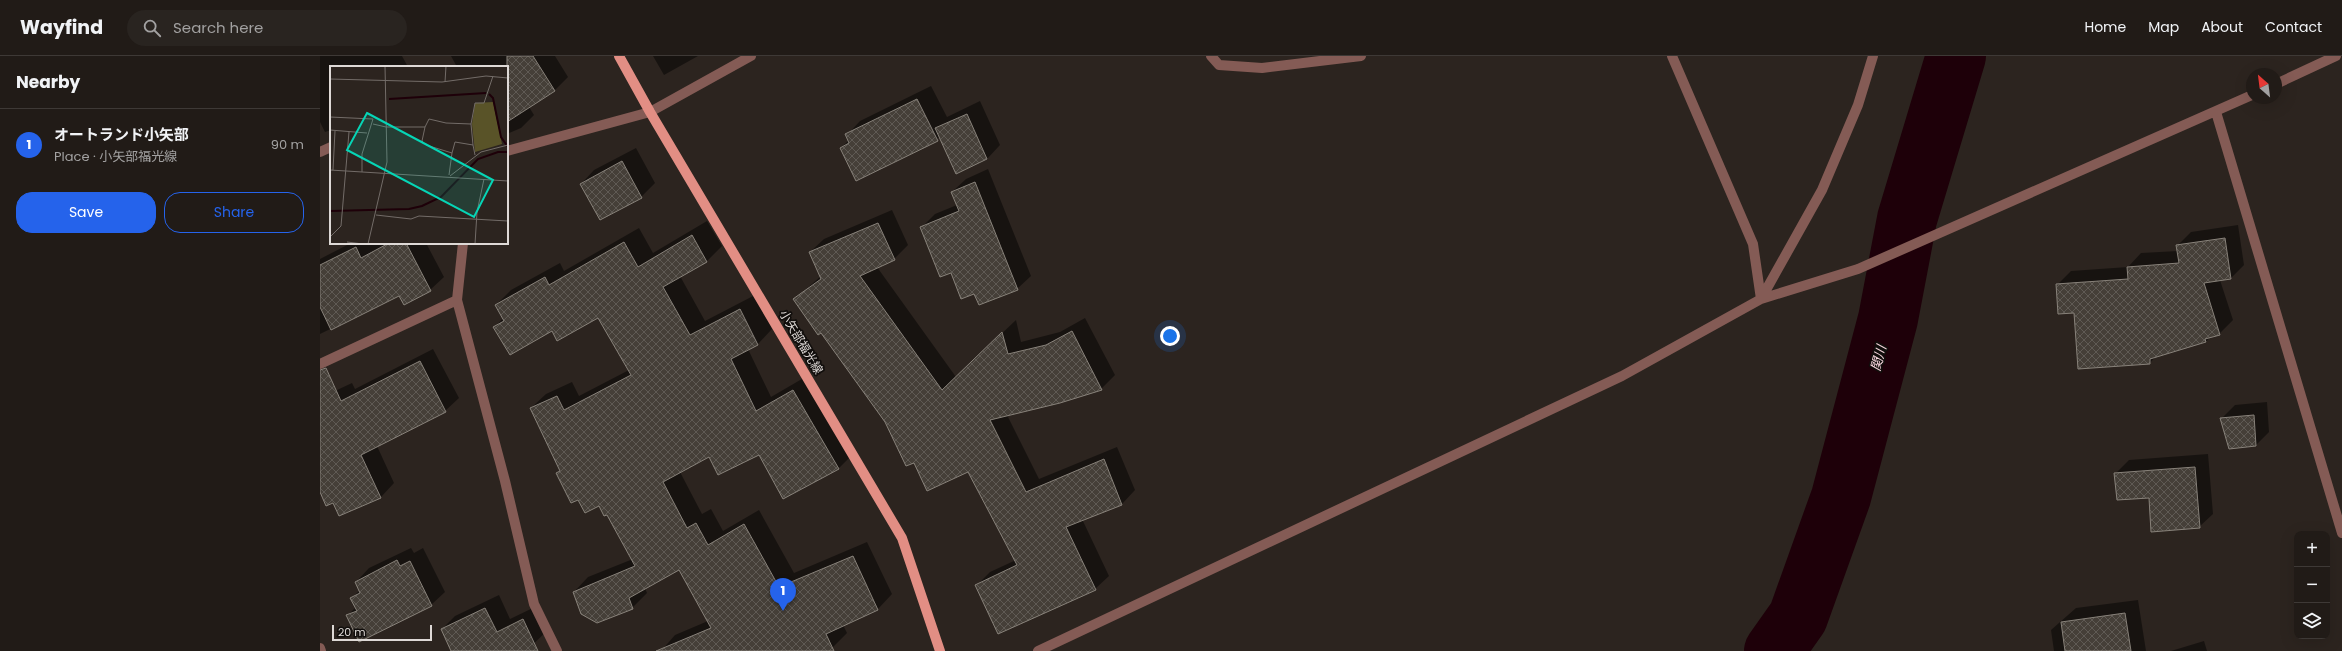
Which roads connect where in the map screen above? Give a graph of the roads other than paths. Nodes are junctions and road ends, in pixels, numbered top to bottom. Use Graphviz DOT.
graph roads {
  1 [pos="619,56"];
  2 [pos="751,56"];
  3 [pos="1211,56"];
  4 [pos="1361,56"];
  5 [pos="1672,56"];
  6 [pos="1874,56"];
  7 [pos="2336,56"];
  8 [pos="2282,81"];
  9 [pos="2246,98"];
  10 [pos="650,112"];
  11 [pos="2216,112"];
  12 [pos="330,147"];
  13 [pos="508,151"];
  14 [pos="320,152"];
  15 [pos="463,244"];
  16 [pos="1761,299"];
  17 [pos="457,300"];
  18 [pos="320,364"];
  19 [pos="2342,533"];
  20 [pos="320,648"];
  21 [pos="321,651"];
  22 [pos="557,651"];
  23 [pos="940,651"];
  24 [pos="1038,651"];
  1 -- 10 [label="main road, 小矢部福光線"];
  2 -- 10 [label="street"];
  3 -- 4 [label="street"];
  5 -- 16 [label="street"];
  6 -- 16 [label="street"];
  7 -- 8 [label="street"];
  9 -- 11 [label="street"];
  10 -- 13 [label="street"];
  10 -- 23 [label="main road, 小矢部福光線"];
  11 -- 16 [label="street"];
  11 -- 19 [label="street"];
  12 -- 14 [label="street"];
  15 -- 17 [label="street"];
  16 -- 24 [label="street"];
  17 -- 18 [label="street"];
  17 -- 22 [label="street"];
  20 -- 21 [label="street"];
}
